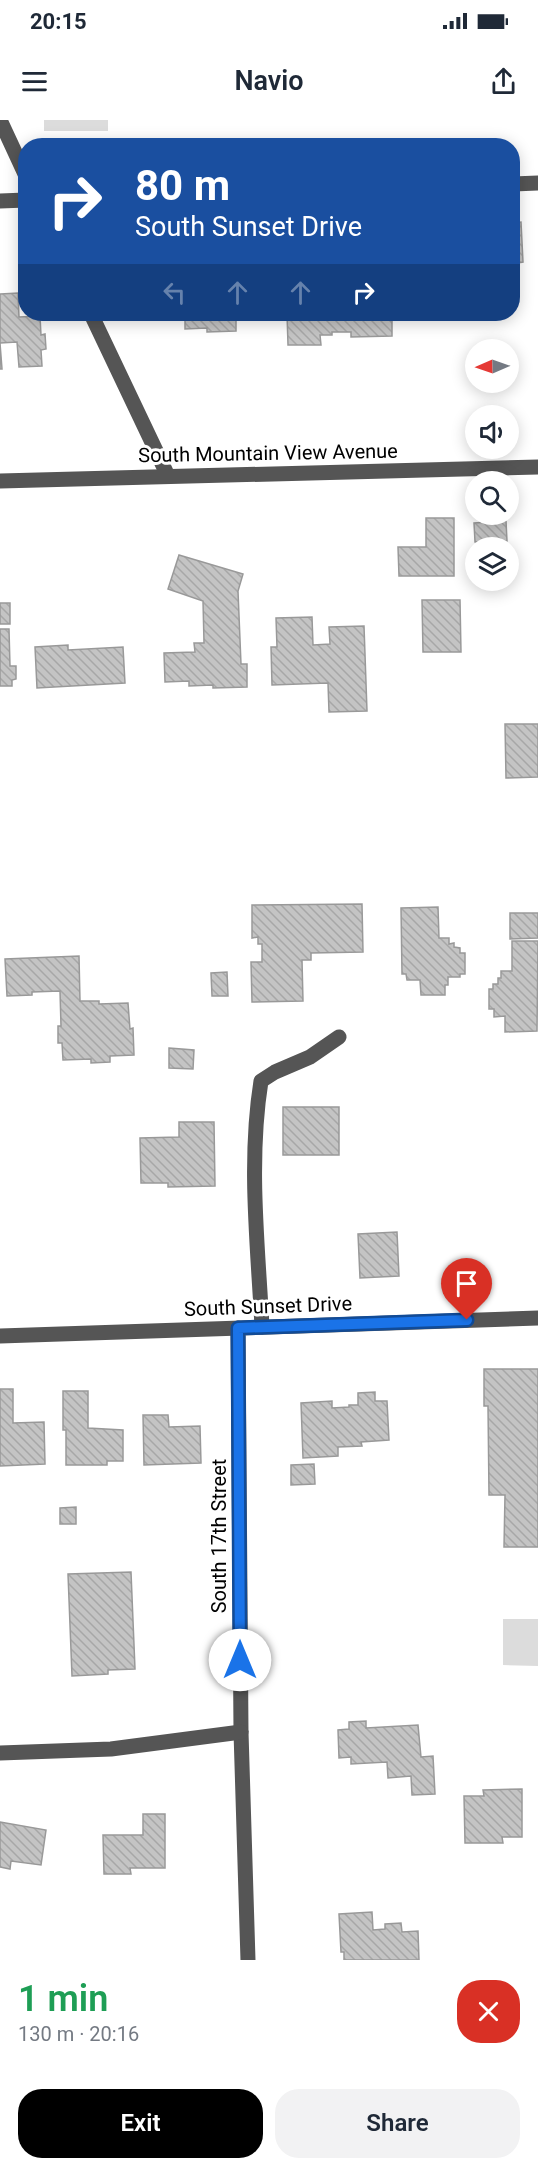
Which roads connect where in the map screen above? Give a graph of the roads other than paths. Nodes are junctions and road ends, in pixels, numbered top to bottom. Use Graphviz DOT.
graph roads {
  1 [pos="0,120"];
  2 [pos="18,159"];
  3 [pos="538,183"];
  4 [pos="520,184"];
  5 [pos="18,200"];
  6 [pos="0,201"];
  7 [pos="94,321"];
  8 [pos="538,467"];
  9 [pos="168,476"];
  10 [pos="0,481"];
  11 [pos="339,1037"];
  12 [pos="538,1318"];
  13 [pos="262,1327"];
  14 [pos="238,1328"];
  15 [pos="0,1336"];
  16 [pos="241,1732"];
  17 [pos="0,1753"];
  18 [pos="248,1960"];
  1 -- 2 [label="street"];
  3 -- 4 [label="street"];
  5 -- 6 [label="street"];
  7 -- 9 [label="street"];
  8 -- 9 [label="street, South Mountain View Avenue"];
  9 -- 10 [label="street, South Mountain View Avenue"];
  11 -- 13 [label="street"];
  12 -- 13 [label="street, South Sunset Drive"];
  13 -- 14 [label="street, South Sunset Drive"];
  14 -- 15 [label="street, South Sunset Drive"];
  14 -- 16 [label="street, South 17th Street"];
  16 -- 17 [label="street"];
  16 -- 18 [label="street, South 17th Street"];
}
